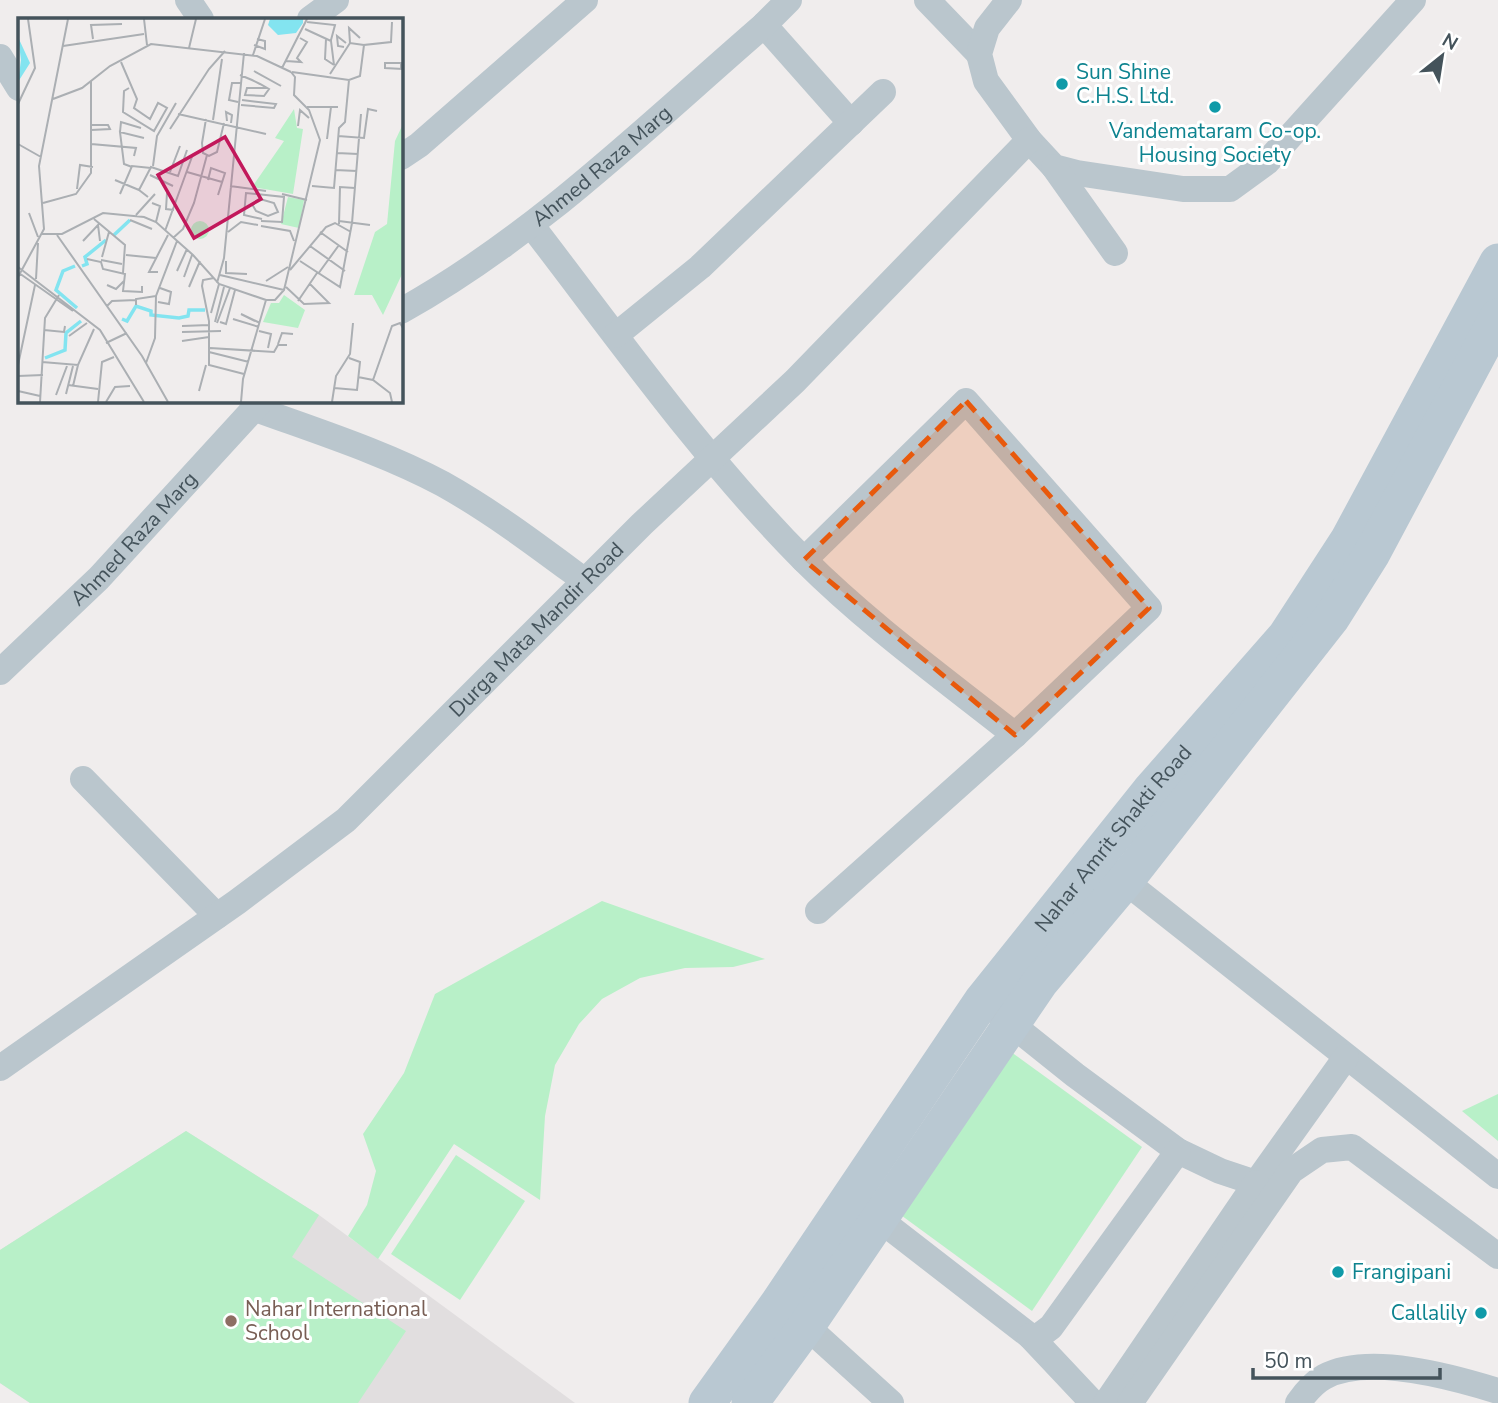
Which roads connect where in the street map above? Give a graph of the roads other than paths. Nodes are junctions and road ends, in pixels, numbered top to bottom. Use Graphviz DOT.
graph roads {
  1 [pos="188,0"];
  2 [pos="336,0"];
  3 [pos="585,0"];
  4 [pos="789,0"];
  5 [pos="927,0"];
  6 [pos="1009,0"];
  7 [pos="1413,0"];
  8 [pos="200,18"];
  9 [pos="311,18"];
  10 [pos="764,25"];
  11 [pos="979,54"];
  12 [pos="0,57"];
  13 [pos="18,87"];
  14 [pos="883,92"];
  15 [pos="851,123"];
  16 [pos="1029,140"];
  17 [pos="402,156"];
  18 [pos="1054,167"];
  19 [pos="532,226"];
  20 [pos="1115,253"];
  21 [pos="1498,261"];
  22 [pos="402,310"];
  23 [pos="1489,314"];
  24 [pos="615,335"];
  25 [pos="257,404"];
  26 [pos="711,459"];
  27 [pos="804,559"];
  28 [pos="585,581"];
  29 [pos="0,672"];
  30 [pos="1015,735"];
  31 [pos="83,779"];
  32 [pos="1096,858"];
  33 [pos="1125,881"];
  34 [pos="818,911"];
  35 [pos="217,916"];
  36 [pos="982,1001"];
  37 [pos="1011,1024"];
  38 [pos="1346,1057"];
  39 [pos="962,1064"];
  40 [pos="0,1068"];
  41 [pos="1178,1151"];
  42 [pos="1498,1176"];
  43 [pos="1256,1183"];
  44 [pos="865,1208"];
  45 [pos="1498,1256"];
  46 [pos="793,1315"];
  47 [pos="1030,1336"];
  48 [pos="1498,1391"];
  49 [pos="707,1403"];
  50 [pos="750,1403"];
  51 [pos="891,1403"];
  52 [pos="1093,1403"];
  53 [pos="1106,1403"];
  54 [pos="1130,1403"];
  55 [pos="1298,1403"];
  1 -- 8 [label="street"];
  2 -- 9 [label="street"];
  3 -- 17 [label="street"];
  4 -- 10 [label="street, Ahmed Raza Marg"];
  5 -- 11 [label="street"];
  6 -- 11 [label="street"];
  7 -- 18 [label="street"];
  10 -- 15 [label="street"];
  10 -- 19 [label="street, Ahmed Raza Marg"];
  11 -- 16 [label="street"];
  12 -- 13 [label="street"];
  14 -- 15 [label="street"];
  15 -- 24 [label="street"];
  16 -- 18 [label="street"];
  16 -- 26 [label="street, Durga Mata Mandir Road"];
  18 -- 20 [label="street"];
  19 -- 22 [label="street, Ahmed Raza Marg"];
  19 -- 24 [label="street"];
  21 -- 23 [label="street, Nahar Amrit Shakti Road"];
  23 -- 32 [label="street, Nahar Amrit Shakti Road"];
  23 -- 33 [label="street, Nahar Amrit Shakti Road"];
  24 -- 26 [label="street"];
  25 -- 28 [label="street"];
  25 -- 29 [label="street, Ahmed Raza Marg"];
  26 -- 27 [label="street"];
  26 -- 28 [label="street, Durga Mata Mandir Road"];
  27 -- 30 [label="street"];
  27 -- 30 [label="street"];
  28 -- 35 [label="street, Durga Mata Mandir Road"];
  30 -- 34 [label="street"];
  31 -- 35 [label="street"];
  32 -- 33 [label="street"];
  32 -- 36 [label="street, Nahar Amrit Shakti Road"];
  33 -- 37 [label="street, Nahar Amrit Shakti Road"];
  33 -- 38 [label="street"];
  35 -- 40 [label="street, Durga Mata Mandir Road"];
  36 -- 37 [label="street"];
  36 -- 39 [label="street, Nahar Amrit Shakti Road"];
  37 -- 39 [label="street, Nahar Amrit Shakti Road"];
  37 -- 41 [label="street"];
  38 -- 42 [label="street"];
  38 -- 43 [label="street"];
  39 -- 44 [label="street, Nahar Amrit Shakti Road"];
  41 -- 43 [label="street"];
  41 -- 47 [label="street"];
  43 -- 53 [label="street"];
  44 -- 46 [label="street, Nahar Amrit Shakti Road"];
  44 -- 47 [label="street"];
  45 -- 54 [label="street"];
  46 -- 49 [label="street, Nahar Amrit Shakti Road"];
  46 -- 50 [label="street, Nahar Amrit Shakti Road"];
  46 -- 51 [label="street"];
  47 -- 52 [label="street"];
  48 -- 55 [label="street"];
}
